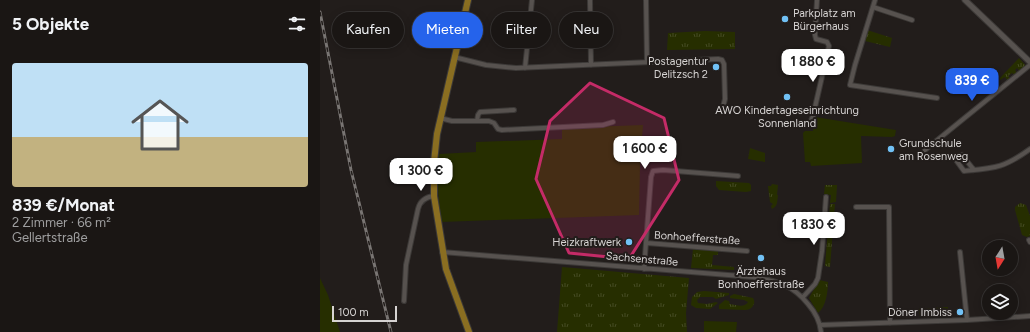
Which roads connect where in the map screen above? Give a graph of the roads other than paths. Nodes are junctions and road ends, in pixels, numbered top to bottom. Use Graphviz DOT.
graph roads {
  1 [pos="468,0"];
  2 [pos="532,0"];
  3 [pos="590,0"];
  4 [pos="646,0"];
  5 [pos="817,0"];
  6 [pos="875,0"];
  7 [pos="966,0"];
  8 [pos="873,7"];
  9 [pos="912,20"];
  10 [pos="454,56"];
  11 [pos="647,62"];
  12 [pos="1030,62"];
  13 [pos="591,65"];
  14 [pos="1030,65"];
  15 [pos="525,68"];
  16 [pos="937,98"];
  17 [pos="723,106"];
  18 [pos="514,110"];
  19 [pos="440,118"];
  20 [pos="477,121"];
  21 [pos="613,122"];
  22 [pos="803,126"];
  23 [pos="1030,149"];
  24 [pos="925,150"];
  25 [pos="974,170"];
  26 [pos="738,176"];
  27 [pos="434,196"];
  28 [pos="826,197"];
  29 [pos="856,208"];
  30 [pos="647,243"];
  31 [pos="746,251"];
  32 [pos="442,252"];
  33 [pos="960,252"];
  34 [pos="644,269"];
  35 [pos="803,297"];
  36 [pos="404,301"];
  37 [pos="1030,316"];
  38 [pos="968,320"];
  39 [pos="890,323"];
  40 [pos="820,325"];
  41 [pos="469,332"];
  42 [pos="821,332"];
  1 -- 10 [label="main road"];
  2 -- 15 [label="street"];
  3 -- 13 [label="street"];
  4 -- 11 [label="street"];
  5 -- 22 [label="street"];
  6 -- 8 [label="street"];
  7 -- 12 [label="street"];
  8 -- 9 [label="street"];
  8 -- 16 [label="street"];
  10 -- 15 [label="street"];
  10 -- 19 [label="main road"];
  11 -- 13 [label="street"];
  11 -- 17 [label="street"];
  13 -- 15 [label="street"];
  14 -- 24 [label="street"];
  18 -- 20 [label="street"];
  19 -- 20 [label="street"];
  19 -- 27 [label="main road"];
  20 -- 21 [label="street"];
  23 -- 25 [label="street"];
  25 -- 25 [label="street"];
  26 -- 30 [label="street"];
  27 -- 32 [label="main road"];
  27 -- 36 [label="street"];
  28 -- 35 [label="street"];
  29 -- 39 [label="street"];
  30 -- 31 [label="street, Bonhoefferstraße"];
  30 -- 34 [label="street"];
  32 -- 34 [label="street, Sachsenstraße"];
  32 -- 41 [label="main road"];
  33 -- 38 [label="street"];
  34 -- 35 [label="street, Sachsenstraße"];
  35 -- 40 [label="street, Sachsenstraße"];
  37 -- 38 [label="street"];
  38 -- 39 [label="street"];
  39 -- 40 [label="street"];
  40 -- 42 [label="street, Sachsenstraße"];
}
